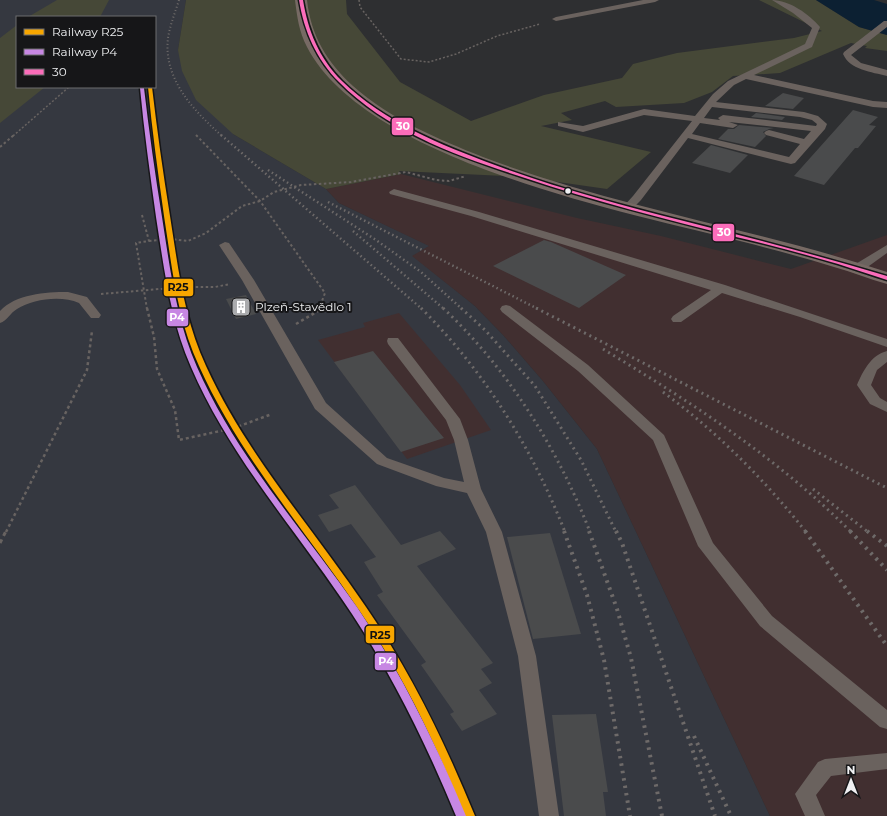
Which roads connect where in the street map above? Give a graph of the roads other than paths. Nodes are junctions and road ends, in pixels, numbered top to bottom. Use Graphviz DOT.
graph roads {
  1 [pos="301,0"];
  2 [pos="655,0"];
  3 [pos="776,0"];
  4 [pos="556,19"];
  5 [pos="887,23"];
  6 [pos="887,73"];
  7 [pos="744,76"];
  8 [pos="710,104"];
  9 [pos="887,105"];
  10 [pos="698,119"];
  11 [pos="561,124"];
  12 [pos="733,125"];
  13 [pos="820,129"];
  14 [pos="769,133"];
  15 [pos="686,135"];
  16 [pos="808,143"];
  17 [pos="394,192"];
  18 [pos="627,208"];
  19 [pos="225,245"];
  20 [pos="887,248"];
  21 [pos="858,268"];
  22 [pos="887,278"];
  23 [pos="721,288"];
  24 [pos="506,309"];
  25 [pos="95,315"];
  26 [pos="0,319"];
  27 [pos="677,319"];
  28 [pos="393,341"];
  29 [pos="887,343"];
  30 [pos="887,355"];
  31 [pos="887,408"];
  32 [pos="473,489"];
  33 [pos="887,721"];
  34 [pos="887,761"];
  35 [pos="549,816"];
  36 [pos="815,816"];
  1 -- 18 [label="main road"];
  2 -- 4 [label="lane"];
  3 -- 7 [label="lane"];
  5 -- 6 [label="lane"];
  7 -- 8 [label="lane"];
  7 -- 9 [label="lane"];
  8 -- 10 [label="lane"];
  8 -- 13 [label="lane"];
  10 -- 11 [label="lane"];
  10 -- 12 [label="lane"];
  10 -- 13 [label="lane"];
  10 -- 15 [label="lane"];
  13 -- 16 [label="lane"];
  14 -- 16 [label="lane"];
  15 -- 16 [label="lane"];
  15 -- 18 [label="lane"];
  17 -- 23 [label="lane"];
  18 -- 21 [label="main road"];
  19 -- 32 [label="lane"];
  20 -- 21 [label="lane"];
  21 -- 22 [label="main road"];
  23 -- 27 [label="lane"];
  23 -- 29 [label="lane"];
  24 -- 33 [label="lane"];
  25 -- 26 [label="lane"];
  28 -- 32 [label="lane"];
  30 -- 31 [label="lane"];
  32 -- 35 [label="lane"];
  34 -- 36 [label="lane"];
}
